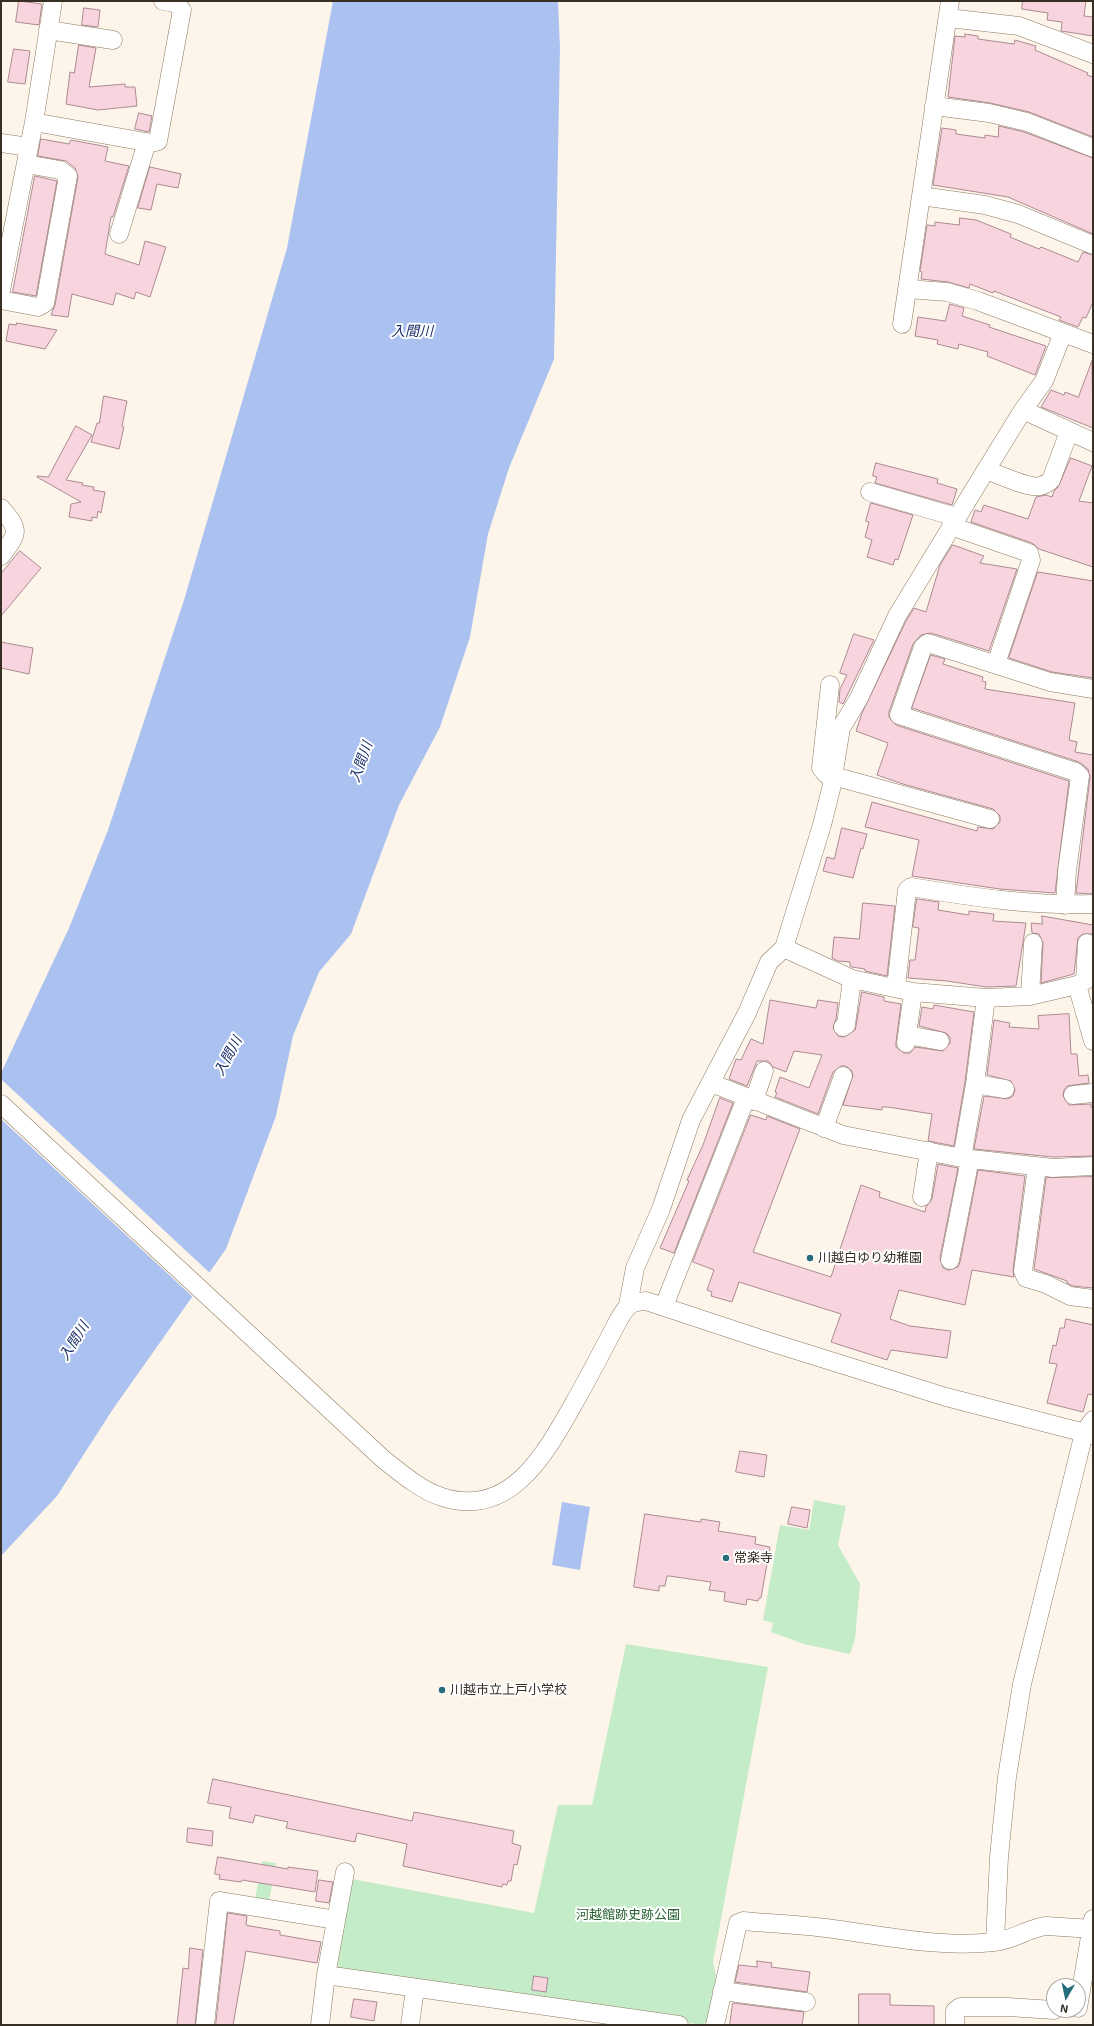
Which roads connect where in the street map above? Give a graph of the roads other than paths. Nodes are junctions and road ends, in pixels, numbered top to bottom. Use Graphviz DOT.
graph roads {
  1 [pos="53,1"];
  2 [pos="163,1"];
  3 [pos="949,9"];
  4 [pos="48,30"];
  5 [pos="113,40"];
  6 [pos="1093,54"];
  7 [pos="934,106"];
  8 [pos="34,122"];
  9 [pos="147,142"];
  10 [pos="1,143"];
  11 [pos="1093,148"];
  12 [pos="28,155"];
  13 [pos="921,196"];
  14 [pos="118,234"];
  15 [pos="1093,245"];
  16 [pos="4,254"];
  17 [pos="908,289"];
  18 [pos="1,290"];
  19 [pos="1,300"];
  20 [pos="902,324"];
  21 [pos="1064,332"];
  22 [pos="1093,344"];
  23 [pos="1023,410"];
  24 [pos="1069,432"];
  25 [pos="1093,442"];
  26 [pos="986,470"];
  27 [pos="870,492"];
  28 [pos="1,508"];
  29 [pos="954,521"];
  30 [pos="1,556"];
  31 [pos="996,664"];
  32 [pos="830,685"];
  33 [pos="1093,689"];
  34 [pos="833,777"];
  35 [pos="990,820"];
  36 [pos="1093,904"];
  37 [pos="1065,905"];
  38 [pos="1033,943"];
  39 [pos="1087,943"];
  40 [pos="784,948"];
  41 [pos="852,979"];
  42 [pos="1085,980"];
  43 [pos="896,987"];
  44 [pos="913,992"];
  45 [pos="1030,996"];
  46 [pos="986,998"];
  47 [pos="843,1027"];
  48 [pos="940,1041"];
  49 [pos="1093,1041"];
  50 [pos="764,1071"];
  51 [pos="843,1076"];
  52 [pos="711,1083"];
  53 [pos="975,1084"];
  54 [pos="1005,1090"];
  55 [pos="1093,1093"];
  56 [pos="1073,1095"];
  57 [pos="750,1100"];
  58 [pos="1,1104"];
  59 [pos="824,1128"];
  60 [pos="929,1151"];
  61 [pos="966,1158"];
  62 [pos="1093,1166"];
  63 [pos="1037,1167"];
  64 [pos="922,1197"];
  65 [pos="950,1260"];
  66 [pos="1093,1299"];
  67 [pos="628,1305"];
  68 [pos="664,1306"];
  69 [pos="1090,1429"];
  70 [pos="345,1872"];
  71 [pos="336,1920"];
  72 [pos="1093,1926"];
  73 [pos="995,1942"];
  74 [pos="326,1975"];
  75 [pos="1083,1978"];
  76 [pos="415,1989"];
  77 [pos="722,1991"];
  78 [pos="806,2002"];
  79 [pos="1046,2009"];
  80 [pos="205,2025"];
  81 [pos="320,2025"];
  82 [pos="410,2025"];
  83 [pos="679,2025"];
  84 [pos="715,2025"];
  85 [pos="955,2025"];
  1 -- 4 [label="street"];
  2 -- 9 [label="street"];
  3 -- 6 [label="street"];
  3 -- 7 [label="street"];
  4 -- 5 [label="street"];
  4 -- 8 [label="street"];
  7 -- 11 [label="street"];
  7 -- 13 [label="street"];
  8 -- 9 [label="street"];
  8 -- 12 [label="street"];
  9 -- 14 [label="street"];
  10 -- 12 [label="street"];
  12 -- 16 [label="street"];
  12 -- 19 [label="street"];
  13 -- 15 [label="street"];
  13 -- 17 [label="street"];
  16 -- 18 [label="street"];
  17 -- 20 [label="street"];
  17 -- 21 [label="street"];
  21 -- 22 [label="street"];
  21 -- 23 [label="street"];
  23 -- 24 [label="street"];
  23 -- 26 [label="street"];
  24 -- 25 [label="street"];
  24 -- 26 [label="street"];
  26 -- 29 [label="street"];
  27 -- 29 [label="street"];
  28 -- 30 [label="street"];
  29 -- 31 [label="street"];
  29 -- 34 [label="street"];
  31 -- 33 [label="street"];
  31 -- 37 [label="street"];
  32 -- 34 [label="street"];
  34 -- 35 [label="street"];
  34 -- 40 [label="street"];
  36 -- 37 [label="street"];
  37 -- 43 [label="street"];
  38 -- 45 [label="street"];
  39 -- 42 [label="street"];
  40 -- 41 [label="street"];
  40 -- 52 [label="street"];
  41 -- 43 [label="street"];
  41 -- 47 [label="street"];
  42 -- 45 [label="street"];
  42 -- 49 [label="street"];
  43 -- 44 [label="street"];
  44 -- 46 [label="street"];
  44 -- 48 [label="street"];
  45 -- 46 [label="street"];
  46 -- 53 [label="street"];
  50 -- 57 [label="street"];
  51 -- 59 [label="street"];
  52 -- 57 [label="street"];
  52 -- 67 [label="street"];
  53 -- 54 [label="street"];
  53 -- 61 [label="street"];
  55 -- 56 [label="street"];
  57 -- 59 [label="street"];
  57 -- 68 [label="street"];
  58 -- 67 [label="street"];
  59 -- 60 [label="street"];
  60 -- 61 [label="street"];
  60 -- 64 [label="street"];
  61 -- 63 [label="street"];
  61 -- 65 [label="street"];
  62 -- 63 [label="street"];
  63 -- 66 [label="street"];
  67 -- 68 [label="street"];
  68 -- 69 [label="street"];
  69 -- 73 [label="street"];
  70 -- 71 [label="street"];
  71 -- 74 [label="street"];
  71 -- 80 [label="street"];
  72 -- 73 [label="street"];
  72 -- 75 [label="street"];
  73 -- 77 [label="street"];
  74 -- 76 [label="street"];
  74 -- 81 [label="street"];
  76 -- 82 [label="street"];
  76 -- 83 [label="street"];
  77 -- 78 [label="street"];
  77 -- 84 [label="street"];
  79 -- 85 [label="street"];
}
